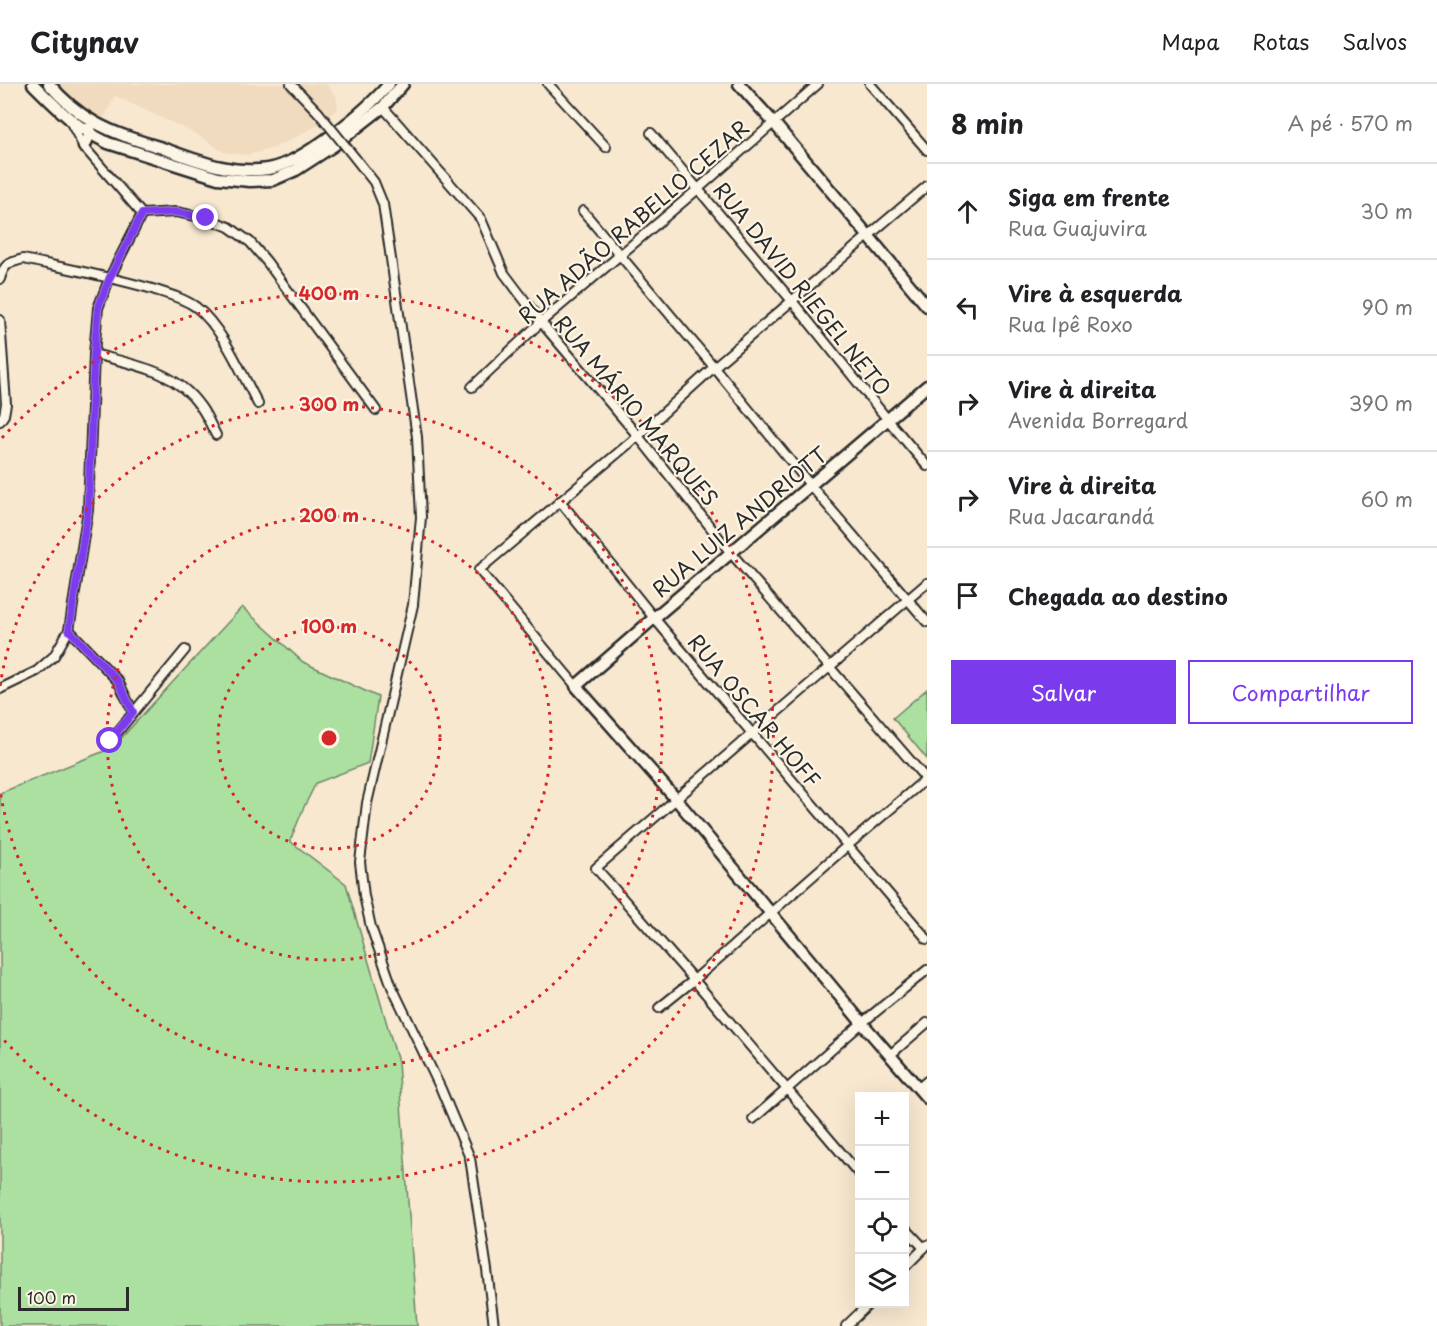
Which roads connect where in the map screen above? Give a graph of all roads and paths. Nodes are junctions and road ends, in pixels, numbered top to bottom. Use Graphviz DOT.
graph roads {
  1 [pos="33,84"];
  2 [pos="49,84"];
  3 [pos="291,84"];
  4 [pos="389,84"];
  5 [pos="403,84"];
  6 [pos="548,84"];
  7 [pos="739,84"];
  8 [pos="818,84"];
  9 [pos="870,84"];
  10 [pos="59,96"];
  11 [pos="383,107"];
  12 [pos="73,115"];
  13 [pos="774,123"];
  14 [pos="651,133"];
  15 [pos="90,134"];
  16 [pos="84,147"];
  17 [pos="606,147"];
  18 [pos="927,150"];
  19 [pos="927,186"];
  20 [pos="698,189"];
  21 [pos="583,211"];
  22 [pos="142,214"];
  23 [pos="869,236"];
  24 [pos="620,255"];
  25 [pos="110,277"];
  26 [pos="0,279"];
  27 [pos="792,301"];
  28 [pos="927,306"];
  29 [pos="0,320"];
  30 [pos="541,322"];
  31 [pos="94,354"];
  32 [pos="714,368"];
  33 [pos="927,386"];
  34 [pos="472,387"];
  35 [pos="258,404"];
  36 [pos="376,410"];
  37 [pos="888,420"];
  38 [pos="0,421"];
  39 [pos="216,435"];
  40 [pos="638,436"];
  41 [pos="927,466"];
  42 [pos="811,486"];
  43 [pos="560,501"];
  44 [pos="731,553"];
  45 [pos="927,583"];
  46 [pos="908,599"];
  47 [pos="654,618"];
  48 [pos="927,621"];
  49 [pos="69,630"];
  50 [pos="185,650"];
  51 [pos="830,667"];
  52 [pos="576,686"];
  53 [pos="0,689"];
  54 [pos="133,712"];
  55 [pos="752,733"];
  56 [pos="110,741"];
  57 [pos="927,779"];
  58 [pos="676,799"];
  59 [pos="847,846"];
  60 [pos="771,913"];
  61 [pos="927,939"];
  62 [pos="927,970"];
  63 [pos="694,980"];
  64 [pos="659,1008"];
  65 [pos="862,1023"];
  66 [pos="927,1023"];
  67 [pos="890,1055"];
  68 [pos="923,1085"];
  69 [pos="787,1090"];
  70 [pos="927,1098"];
  71 [pos="753,1119"];
  72 [pos="855,1168"];
  73 [pos="909,1232"];
  74 [pos="925,1247"];
  75 [pos="909,1263"];
  76 [pos="865,1308"];
  77 [pos="494,1326"];
  78 [pos="846,1326"];
  1 -- 12 [label="street"];
  2 -- 10 [label="street"];
  3 -- 77 [label="street, bridge"];
  4 -- 12 [label="street"];
  5 -- 11 [label="street"];
  6 -- 17 [label="street"];
  7 -- 13 [label="street"];
  8 -- 13 [label="street, RUA ADÃO RABELLO CEZAR"];
  9 -- 18 [label="street"];
  10 -- 12 [label="street"];
  10 -- 15 [label="street"];
  11 -- 15 [label="street"];
  11 -- 30 [label="street, RUA MÁRIO MARQUES"];
  12 -- 15 [label="street"];
  12 -- 16 [label="street"];
  13 -- 20 [label="street, RUA ADÃO RABELLO CEZAR"];
  13 -- 23 [label="street"];
  14 -- 20 [label="street, RUA DAVID RIEGEL NETO"];
  15 -- 16 [label="street"];
  16 -- 22 [label="street"];
  19 -- 23 [label="street"];
  20 -- 24 [label="street, RUA ADÃO RABELLO CEZAR"];
  20 -- 27 [label="street, RUA DAVID RIEGEL NETO"];
  21 -- 24 [label="street"];
  22 -- 25 [label="street"];
  22 -- 36 [label="street"];
  23 -- 27 [label="street"];
  23 -- 28 [label="street"];
  24 -- 30 [label="street, RUA ADÃO RABELLO CEZAR"];
  24 -- 32 [label="street"];
  25 -- 26 [label="street"];
  25 -- 31 [label="street"];
  25 -- 35 [label="street"];
  27 -- 32 [label="street"];
  27 -- 37 [label="street, RUA DAVID RIEGEL NETO"];
  29 -- 38 [label="street"];
  30 -- 34 [label="street, RUA ADÃO RABELLO CEZAR"];
  30 -- 40 [label="street, RUA MÁRIO MARQUES"];
  31 -- 39 [label="street"];
  31 -- 49 [label="street"];
  32 -- 40 [label="street"];
  32 -- 42 [label="street"];
  33 -- 37 [label="street, RUA LUIZ ANDRIOTT"];
  37 -- 41 [label="street, RUA DAVID RIEGEL NETO"];
  37 -- 42 [label="street, RUA LUIZ ANDRIOTT"];
  40 -- 43 [label="street"];
  40 -- 44 [label="street, RUA MÁRIO MARQUES"];
  42 -- 44 [label="street, RUA LUIZ ANDRIOTT"];
  42 -- 46 [label="street"];
  43 -- 47 [label="street, RUA OSCAR HOFF"];
  43 -- 52 [label="street"];
  44 -- 47 [label="street, RUA LUIZ ANDRIOTT"];
  44 -- 51 [label="street, RUA MÁRIO MARQUES"];
  45 -- 46 [label="street"];
  46 -- 48 [label="street"];
  46 -- 51 [label="street"];
  47 -- 52 [label="street, RUA LUIZ ANDRIOTT"];
  47 -- 55 [label="street, RUA OSCAR HOFF"];
  49 -- 53 [label="street"];
  49 -- 54 [label="street"];
  50 -- 54 [label="street"];
  51 -- 55 [label="street"];
  51 -- 57 [label="street, RUA MÁRIO MARQUES"];
  52 -- 58 [label="street"];
  54 -- 56 [label="street"];
  55 -- 58 [label="street"];
  55 -- 59 [label="street, RUA OSCAR HOFF"];
  57 -- 59 [label="street"];
  58 -- 60 [label="street"];
  58 -- 63 [label="street"];
  59 -- 60 [label="street"];
  59 -- 61 [label="street, RUA OSCAR HOFF"];
  60 -- 63 [label="street"];
  60 -- 65 [label="street"];
  62 -- 65 [label="street"];
  63 -- 64 [label="street"];
  63 -- 69 [label="street"];
  65 -- 67 [label="street"];
  65 -- 69 [label="street"];
  66 -- 67 [label="street"];
  67 -- 68 [label="street"];
  68 -- 70 [label="street"];
  69 -- 71 [label="street"];
  69 -- 72 [label="street"];
  73 -- 74 [label="street"];
  74 -- 75 [label="street"];
  76 -- 78 [label="street"];
}
